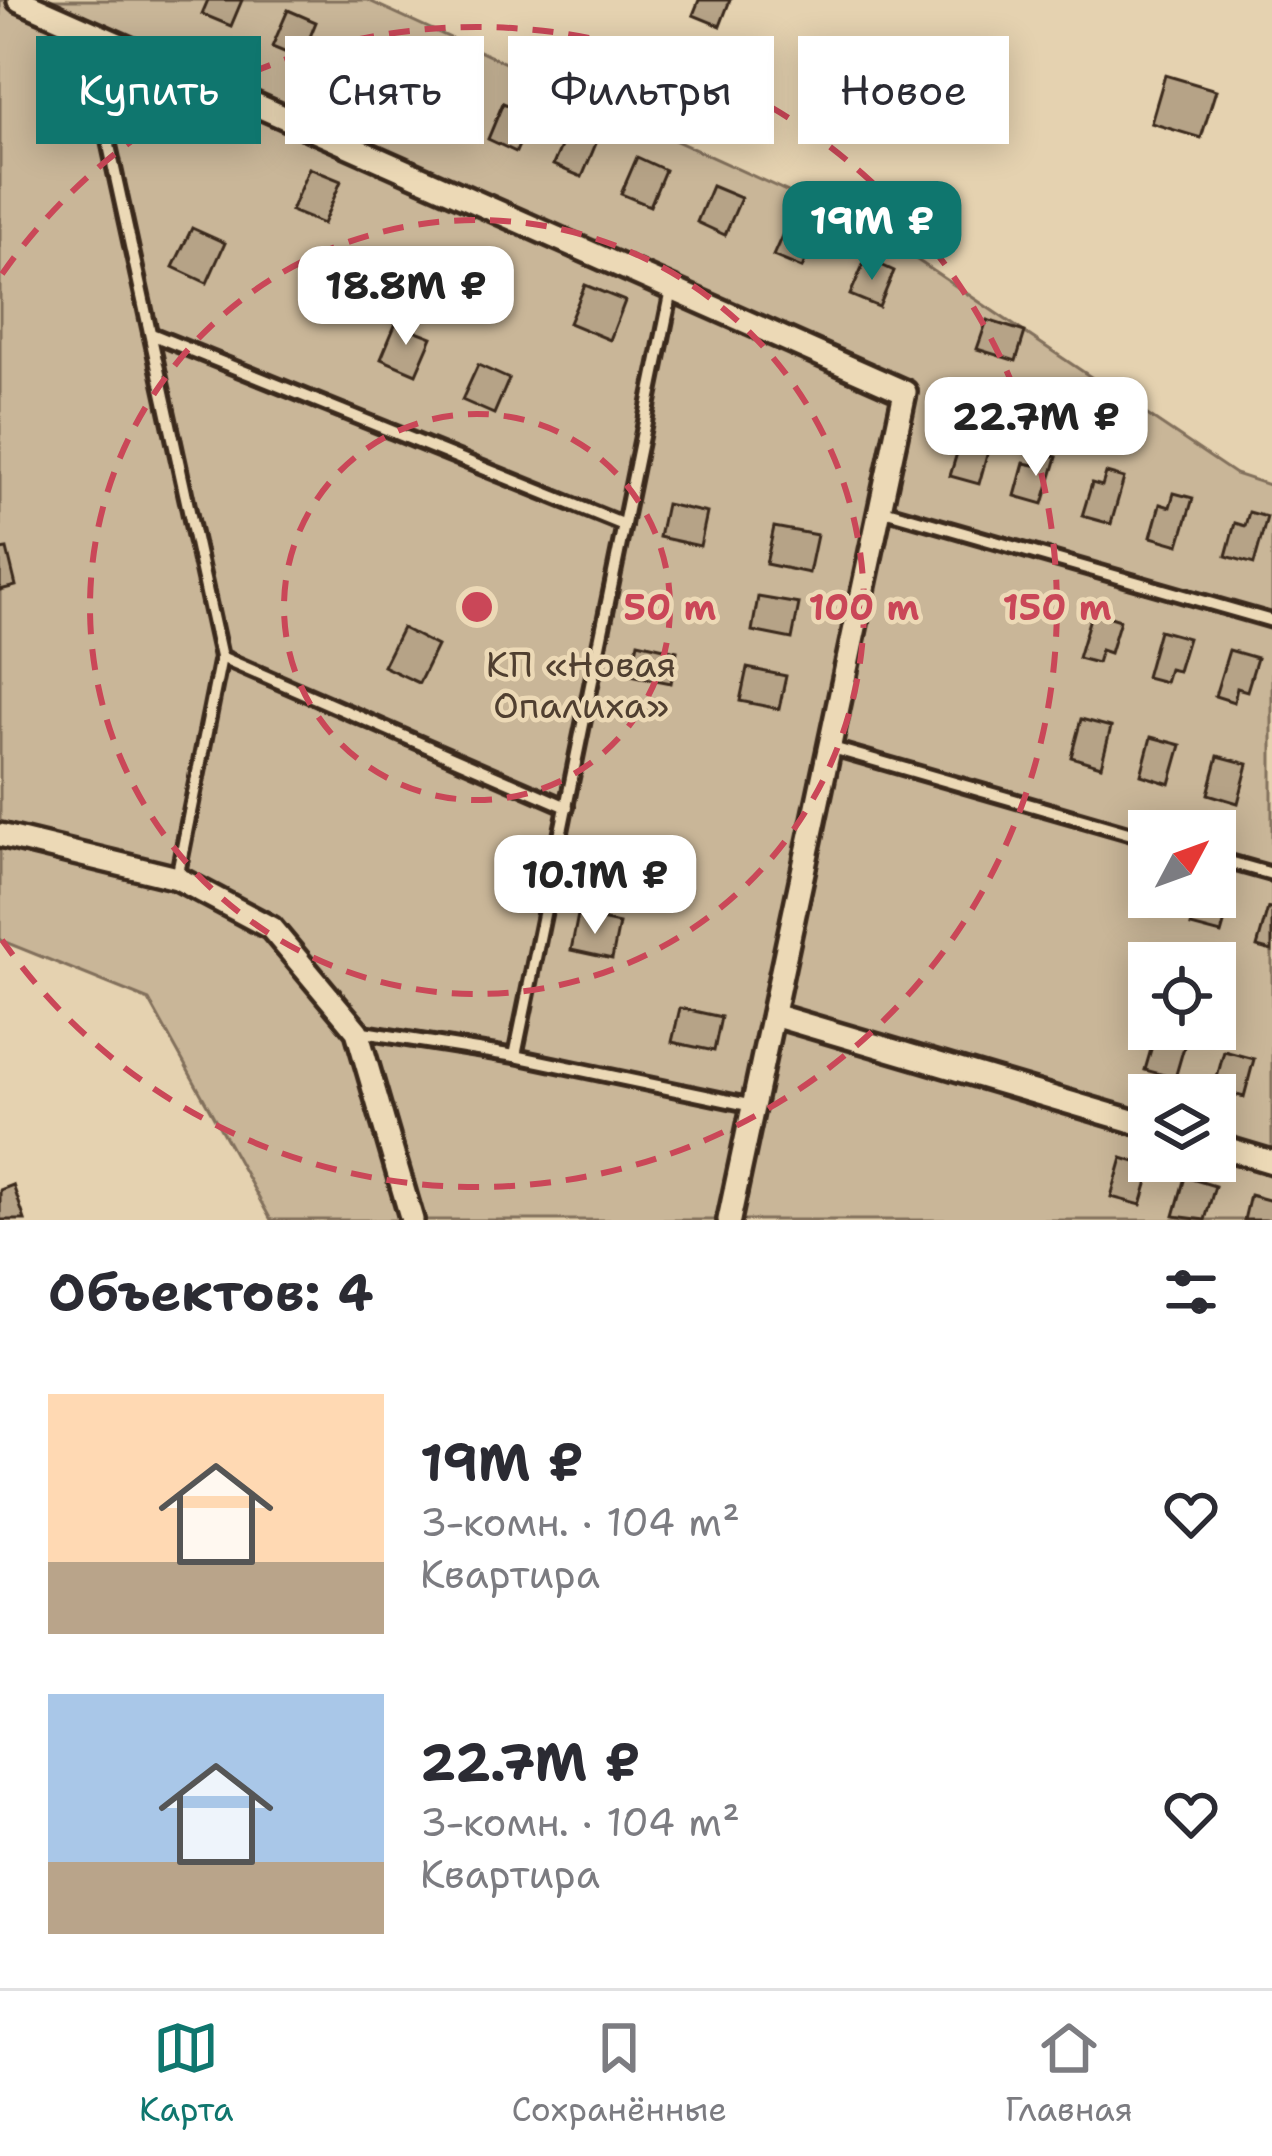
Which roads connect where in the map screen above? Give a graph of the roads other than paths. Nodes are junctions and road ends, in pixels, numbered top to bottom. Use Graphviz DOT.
graph roads {
  1 [pos="19,0"];
  2 [pos="84,29"];
  3 [pos="673,286"];
  4 [pos="151,334"];
  5 [pos="880,509"];
  6 [pos="624,525"];
  7 [pos="1272,621"];
  8 [pos="221,657"];
  9 [pos="829,747"];
  10 [pos="567,807"];
  11 [pos="1128,833"];
  12 [pos="0,836"];
  13 [pos="1236,864"];
  14 [pos="1272,874"];
  15 [pos="177,878"];
  16 [pos="773,1015"];
  17 [pos="357,1031"];
  18 [pos="515,1056"];
  19 [pos="753,1106"];
  20 [pos="1128,1120"];
  21 [pos="1236,1151"];
  22 [pos="1272,1162"];
  23 [pos="412,1220"];
  24 [pos="728,1220"];
  1 -- 2 [label="street"];
  2 -- 3 [label="street"];
  2 -- 4 [label="lane"];
  3 -- 5 [label="street"];
  3 -- 6 [label="lane"];
  4 -- 6 [label="lane"];
  4 -- 8 [label="lane"];
  5 -- 7 [label="lane"];
  5 -- 9 [label="street"];
  6 -- 10 [label="lane"];
  8 -- 10 [label="lane"];
  8 -- 15 [label="lane"];
  9 -- 11 [label="lane"];
  9 -- 16 [label="street"];
  10 -- 18 [label="lane"];
  12 -- 15 [label="street"];
  13 -- 14 [label="lane"];
  15 -- 17 [label="street"];
  16 -- 19 [label="street"];
  16 -- 20 [label="street"];
  17 -- 18 [label="lane"];
  17 -- 23 [label="street"];
  18 -- 19 [label="lane"];
  19 -- 24 [label="street"];
  21 -- 22 [label="street"];
}
